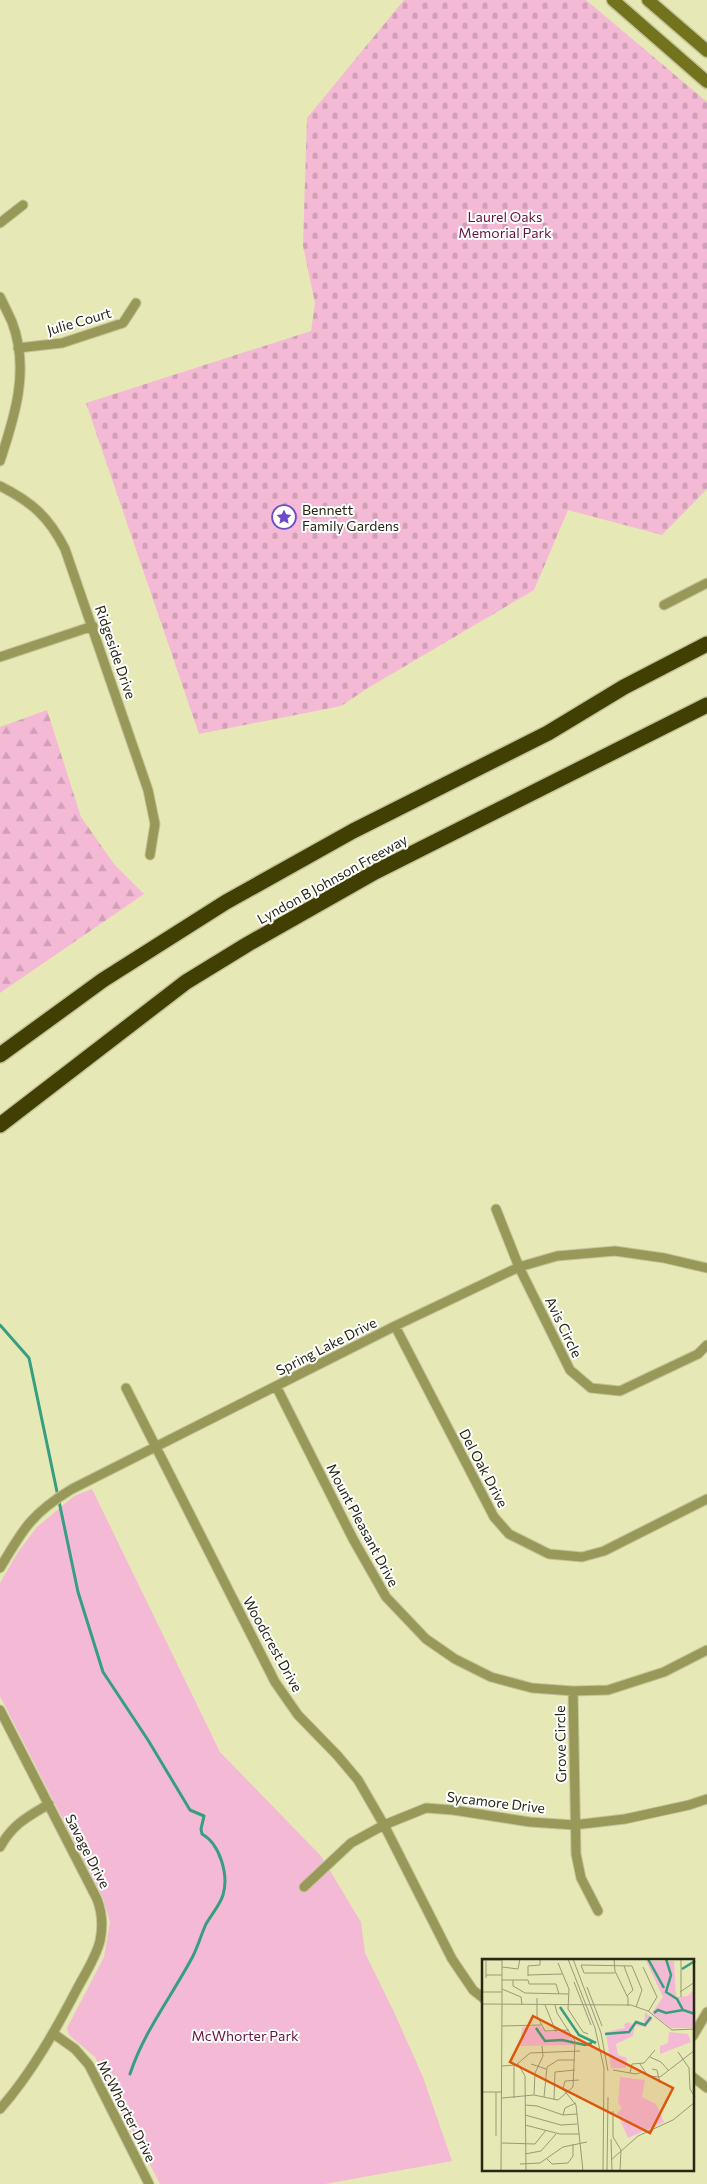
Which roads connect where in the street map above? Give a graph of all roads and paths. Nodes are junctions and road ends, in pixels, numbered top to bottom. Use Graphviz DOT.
graph roads {
  1 [pos="613,0"];
  2 [pos="648,0"];
  3 [pos="707,51"];
  4 [pos="707,82"];
  5 [pos="23,205"];
  6 [pos="0,222"];
  7 [pos="0,297"];
  8 [pos="136,303"];
  9 [pos="18,348"];
  10 [pos="0,461"];
  11 [pos="0,486"];
  12 [pos="707,583"];
  13 [pos="664,605"];
  14 [pos="93,626"];
  15 [pos="706,644"];
  16 [pos="0,657"];
  17 [pos="707,705"];
  18 [pos="150,855"];
  19 [pos="0,1055"];
  20 [pos="37,1097"];
  21 [pos="0,1125"];
  22 [pos="0,1130"];
  23 [pos="496,1209"];
  24 [pos="519,1267"];
  25 [pos="707,1268"];
  26 [pos="395,1326"];
  27 [pos="707,1345"];
  28 [pos="276,1386"];
  29 [pos="126,1388"];
  30 [pos="155,1446"];
  31 [pos="707,1499"];
  32 [pos="0,1568"];
  33 [pos="707,1650"];
  34 [pos="573,1691"];
  35 [pos="0,1710"];
  36 [pos="707,1798"];
  37 [pos="49,1804"];
  38 [pos="384,1825"];
  39 [pos="574,1825"];
  40 [pos="0,1847"];
  41 [pos="304,1887"];
  42 [pos="598,1911"];
  43 [pos="482,1997"];
  44 [pos="707,2012"];
  45 [pos="54,2034"];
  46 [pos="694,2034"];
  47 [pos="694,2078"];
  48 [pos="707,2088"];
  49 [pos="0,2109"];
  50 [pos="149,2184"];
  1 -- 4 [label="main road"];
  2 -- 3 [label="main road"];
  5 -- 6 [label="street"];
  7 -- 9 [label="street"];
  8 -- 9 [label="street, Julie Court"];
  9 -- 10 [label="street"];
  11 -- 14 [label="street, Ridgeside Drive"];
  12 -- 13 [label="street"];
  14 -- 16 [label="street"];
  14 -- 18 [label="street, Ridgeside Drive"];
  15 -- 19 [label="highway"];
  17 -- 20 [label="highway, Lyndon B Johnson Freeway"];
  20 -- 21 [label="highway, Lyndon B Johnson Freeway"];
  20 -- 22 [label="highway"];
  23 -- 24 [label="street, Avis Circle"];
  24 -- 25 [label="street, Spring Lake Drive"];
  24 -- 26 [label="street, Spring Lake Drive"];
  24 -- 27 [label="street, Avis Circle"];
  26 -- 28 [label="street, Spring Lake Drive"];
  26 -- 31 [label="street, Del Oak Drive"];
  28 -- 30 [label="street, Spring Lake Drive"];
  28 -- 34 [label="street, Mount Pleasant Drive"];
  29 -- 30 [label="street, Woodcrest Drive"];
  30 -- 32 [label="street, Spring Lake Drive"];
  30 -- 38 [label="street, Woodcrest Drive"];
  33 -- 34 [label="street, Mount Pleasant Drive"];
  34 -- 39 [label="street, Grove Circle"];
  35 -- 37 [label="street, Savage Drive"];
  36 -- 39 [label="street, Sycamore Drive"];
  37 -- 40 [label="street"];
  37 -- 45 [label="street, Savage Drive"];
  38 -- 39 [label="street, Sycamore Drive"];
  38 -- 41 [label="street, Sycamore Drive"];
  38 -- 43 [label="street, Woodcrest Drive"];
  39 -- 42 [label="street, Grove Circle"];
  44 -- 46 [label="street"];
  45 -- 49 [label="street, Savage Drive"];
  45 -- 50 [label="street, McWhorter Drive"];
  47 -- 48 [label="street"];
}
